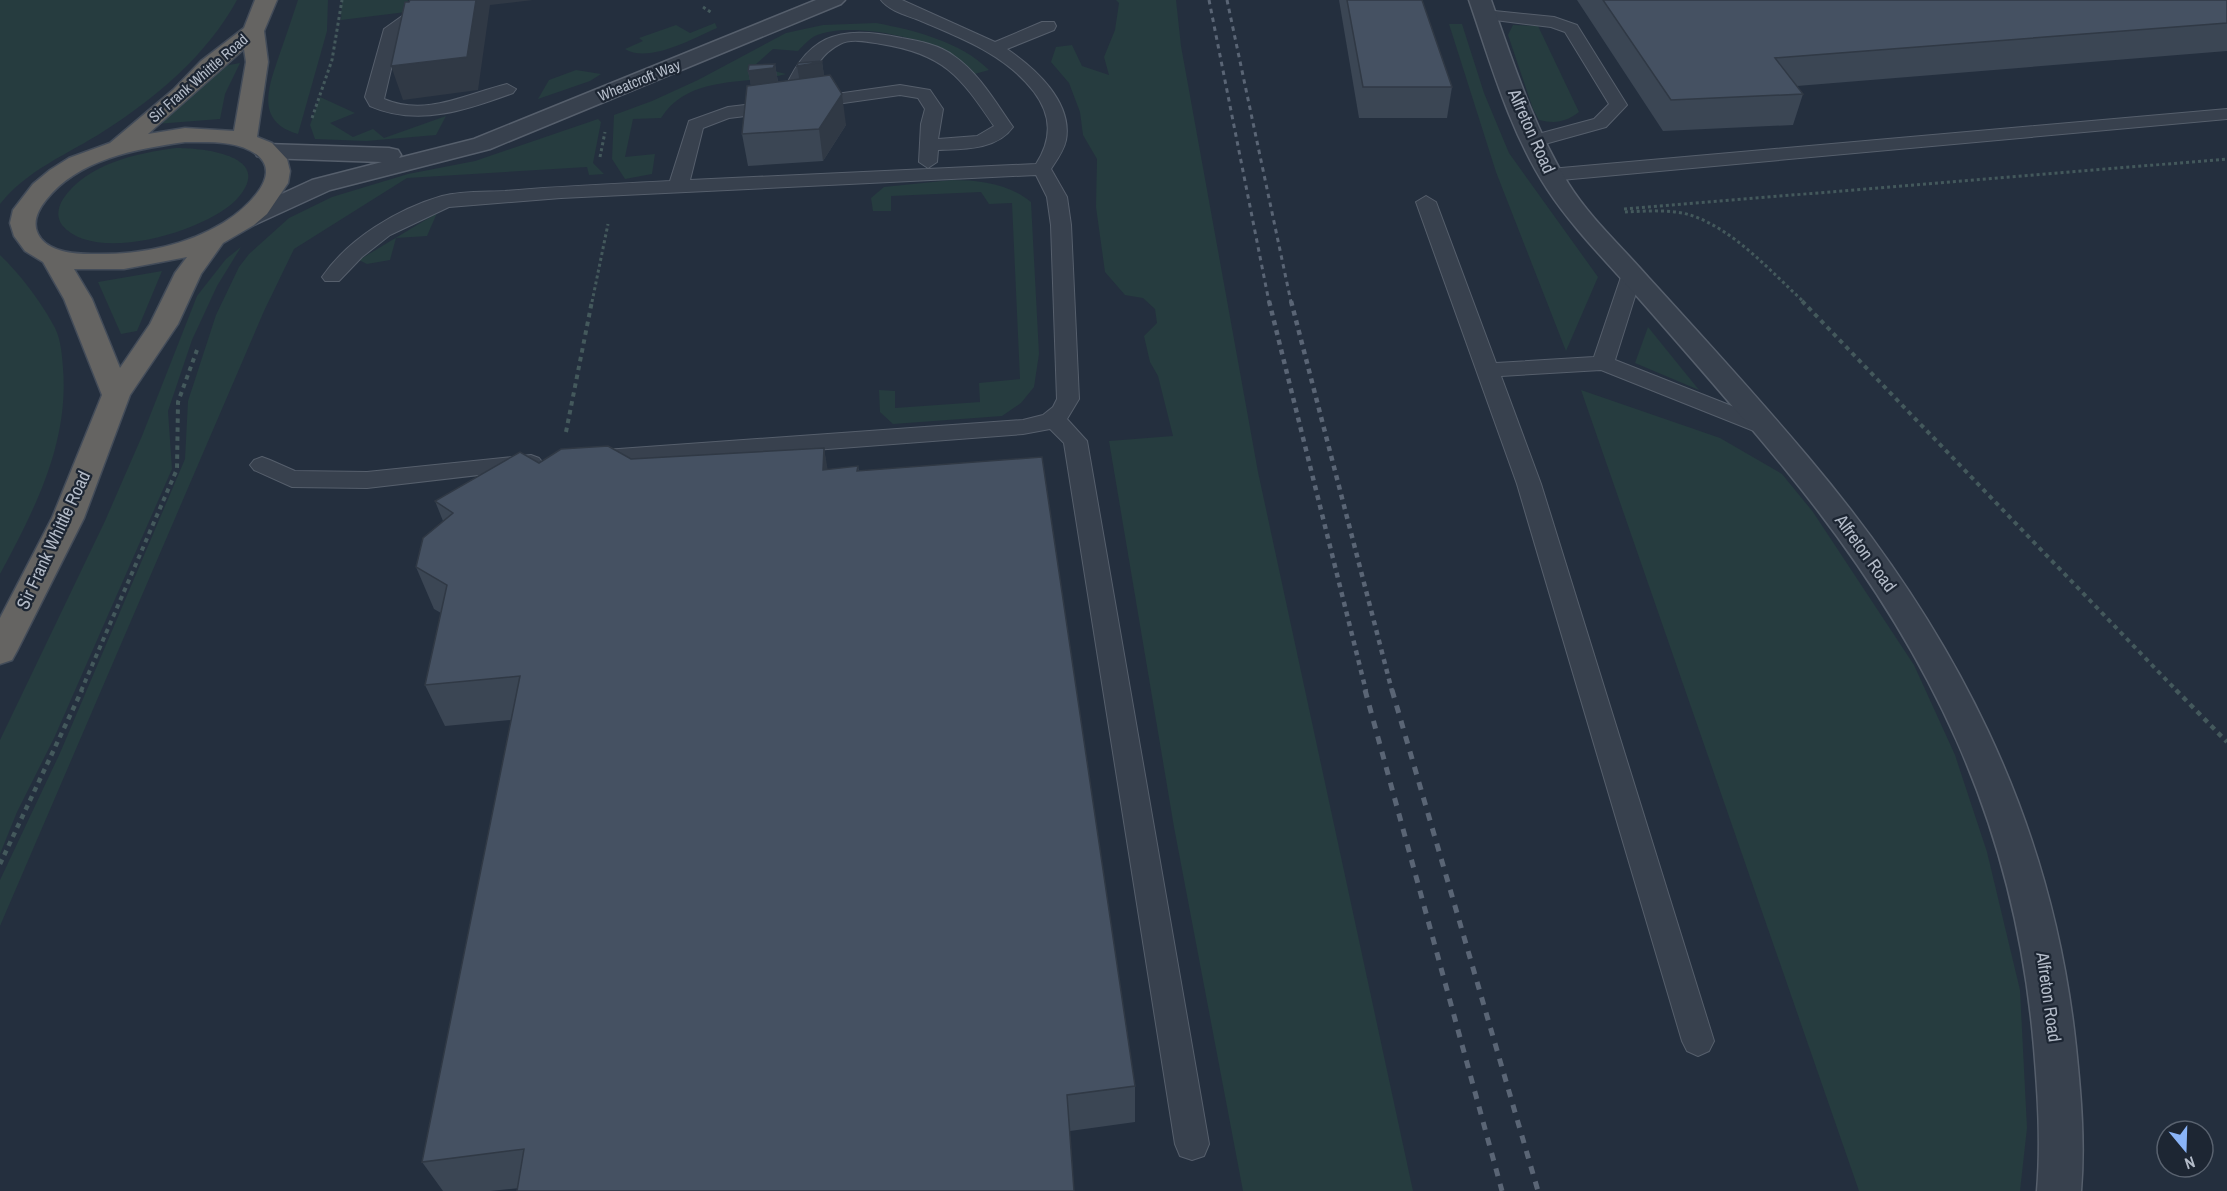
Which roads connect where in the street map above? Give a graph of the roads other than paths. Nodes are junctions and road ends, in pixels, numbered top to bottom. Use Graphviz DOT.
graph roads {
  1 [pos="266,0"];
  2 [pos="834,0"];
  3 [pos="889,0"];
  4 [pos="1483,8"];
  5 [pos="444,12"];
  6 [pos="1048,26"];
  7 [pos="253,31"];
  8 [pos="995,48"];
  9 [pos="507,89"];
  10 [pos="787,106"];
  11 [pos="2227,114"];
  12 [pos="1534,141"];
  13 [pos="929,145"];
  14 [pos="255,146"];
  15 [pos="115,149"];
  16 [pos="442,154"];
  17 [pos="1042,169"];
  18 [pos="928,173"];
  19 [pos="1550,175"];
  20 [pos="678,188"];
  21 [pos="1426,202"];
  22 [pos="247,219"];
  23 [pos="214,238"];
  24 [pos="53,256"];
  25 [pos="1632,274"];
  26 [pos="332,277"];
  27 [pos="1603,363"];
  28 [pos="1490,370"];
  29 [pos="116,395"];
  30 [pos="1054,419"];
  31 [pos="1767,428"];
  32 [pos="262,465"];
  33 [pos="0,651"];
  34 [pos="1698,1041"];
  35 [pos="1192,1144"];
  36 [pos="2060,1191"];
  1 -- 7 [label="highway, Sir Frank Whittle Road"];
  2 -- 16 [label="street, Wheatcroft Way"];
  3 -- 8 [label="lane"];
  4 -- 12 [label="street, Alfreton Road"];
  4 -- 12 [label="lane"];
  5 -- 9 [label="lane"];
  6 -- 8 [label="lane"];
  7 -- 14 [label="highway, Sir Frank Whittle Road"];
  7 -- 15 [label="highway, Sir Frank Whittle Road"];
  8 -- 17 [label="lane"];
  10 -- 13 [label="lane"];
  10 -- 13 [label="lane"];
  10 -- 20 [label="lane"];
  11 -- 19 [label="lane"];
  12 -- 19 [label="street, Alfreton Road"];
  13 -- 18 [label="lane"];
  14 -- 15 [label="highway"];
  14 -- 16 [label="street, Wheatcroft Way"];
  14 -- 22 [label="highway"];
  15 -- 24 [label="highway"];
  16 -- 22 [label="street, Wheatcroft Way"];
  17 -- 18 [label="lane"];
  17 -- 30 [label="lane"];
  18 -- 20 [label="lane"];
  19 -- 25 [label="street, Alfreton Road"];
  20 -- 26 [label="lane"];
  21 -- 28 [label="lane"];
  22 -- 23 [label="highway"];
  23 -- 24 [label="highway"];
  23 -- 29 [label="highway, Sir Frank Whittle Road"];
  24 -- 29 [label="highway"];
  25 -- 27 [label="lane"];
  25 -- 31 [label="street, Alfreton Road"];
  27 -- 28 [label="lane"];
  27 -- 31 [label="lane"];
  28 -- 34 [label="lane"];
  29 -- 33 [label="highway, Sir Frank Whittle Road"];
  30 -- 32 [label="lane"];
  30 -- 35 [label="lane"];
  31 -- 36 [label="street, Alfreton Road"];
}
